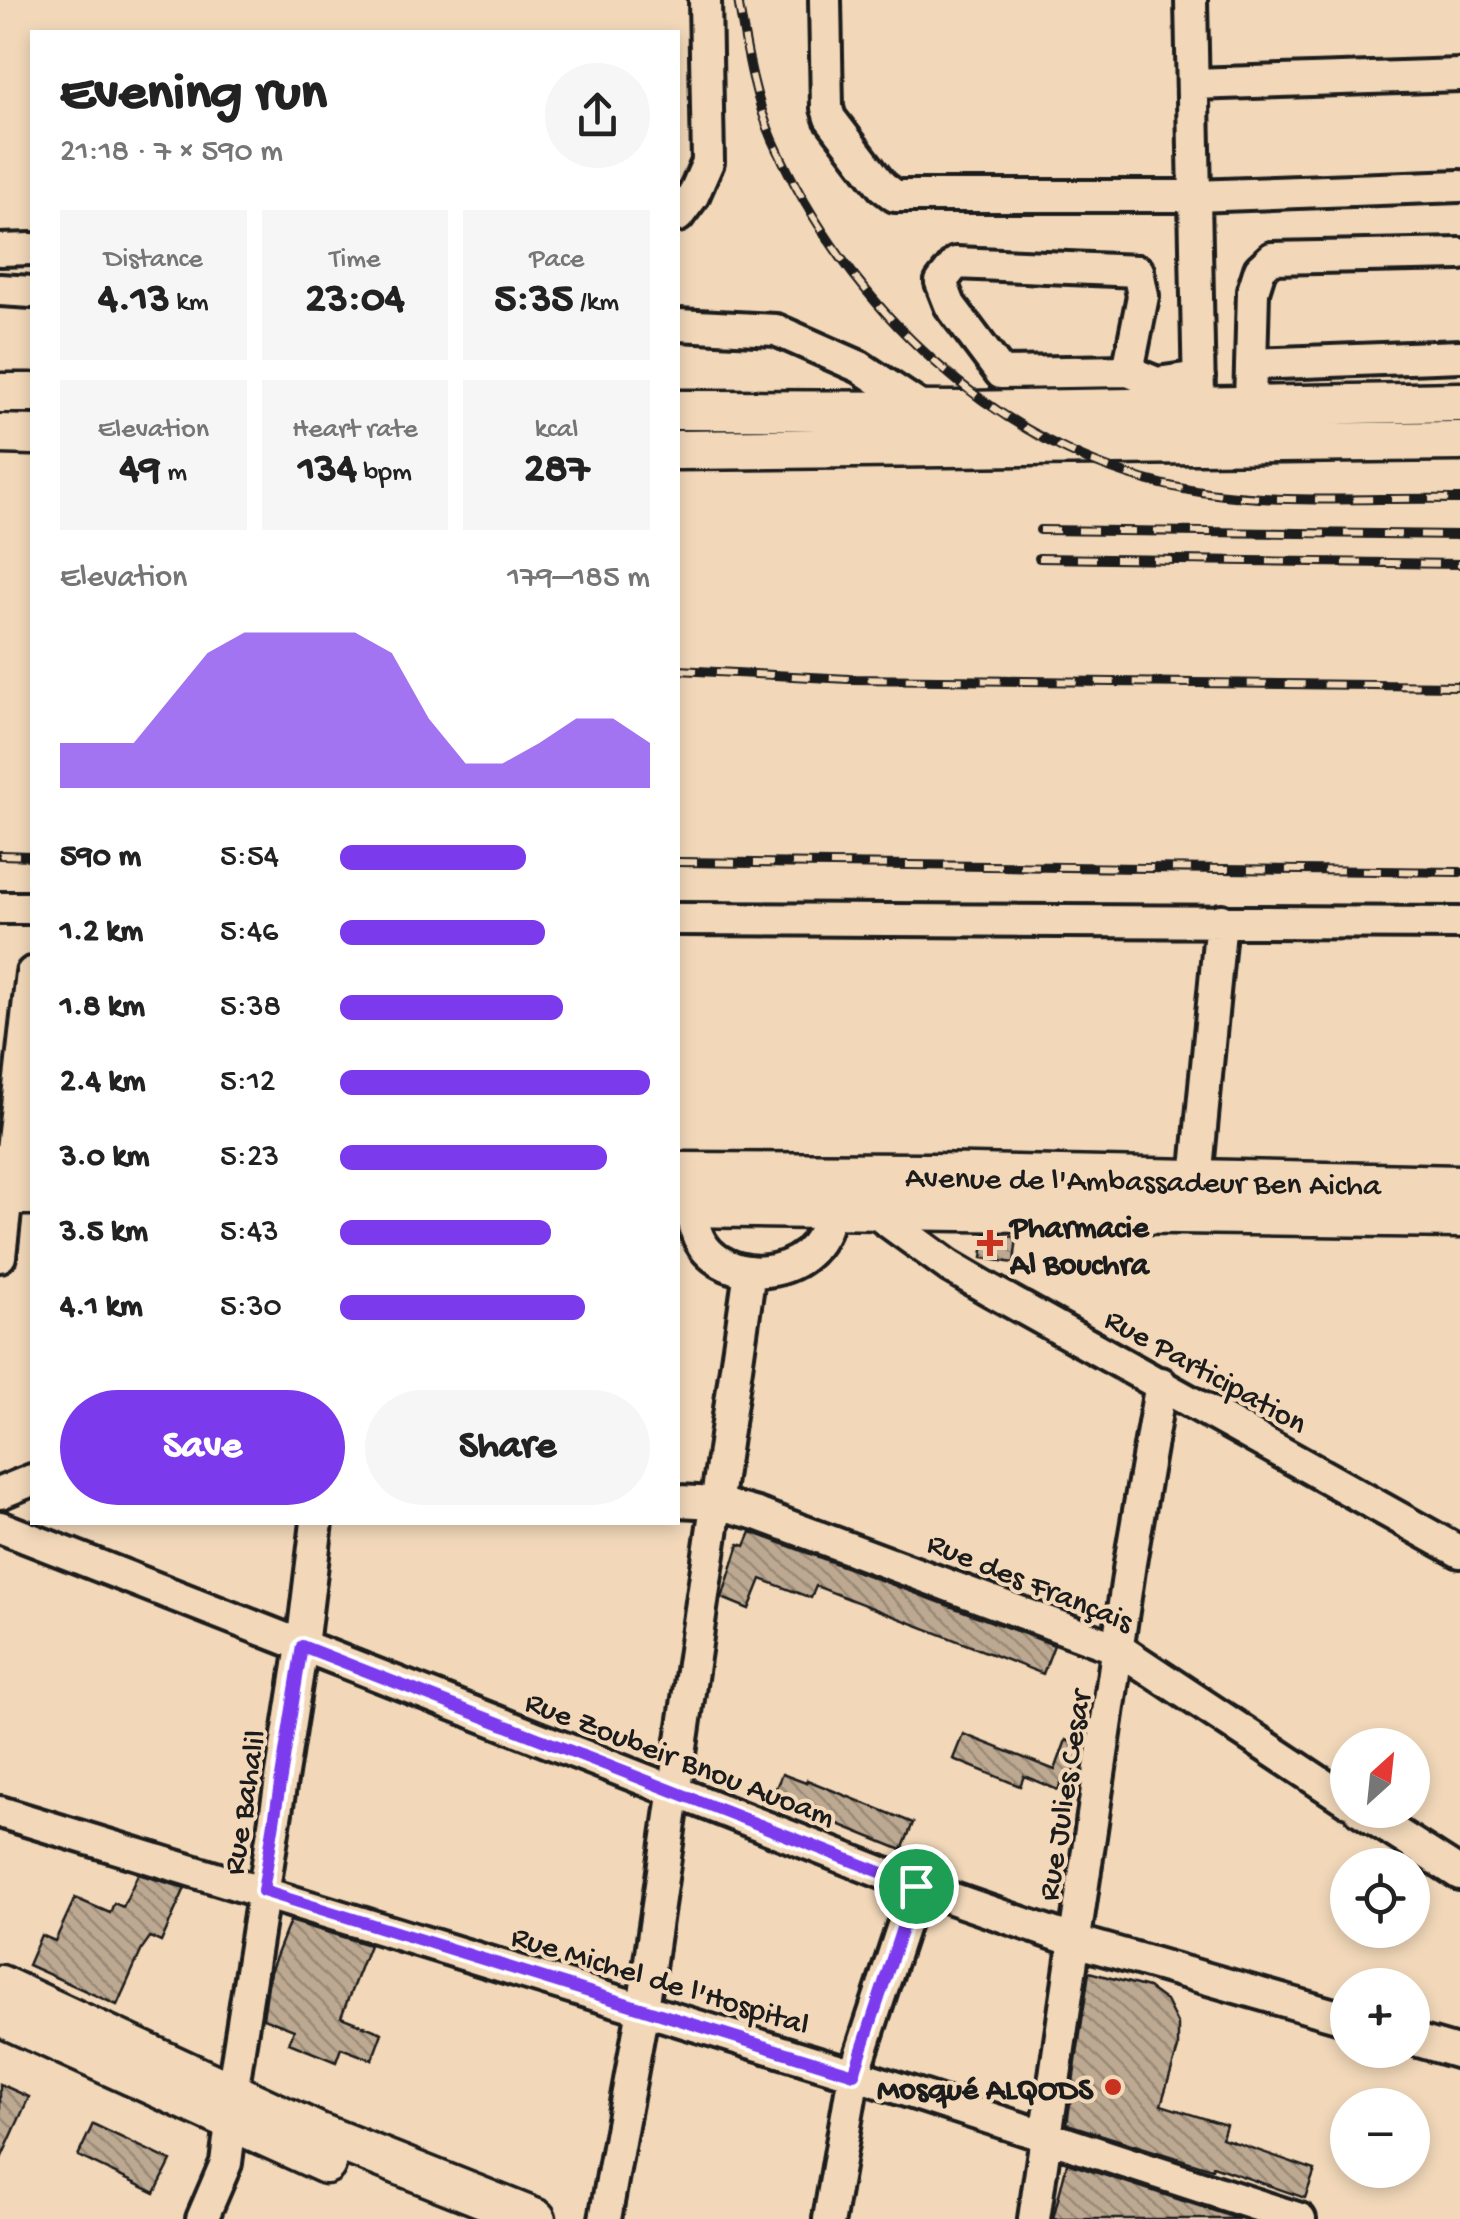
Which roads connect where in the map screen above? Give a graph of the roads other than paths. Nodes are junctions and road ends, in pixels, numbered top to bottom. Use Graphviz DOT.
graph roads {
  1 [pos="705,0"];
  2 [pos="825,0"];
  3 [pos="1191,0"];
  4 [pos="1460,74"];
  5 [pos="1193,84"];
  6 [pos="1460,186"];
  7 [pos="1195,196"];
  8 [pos="680,213"];
  9 [pos="30,249"];
  10 [pos="0,250"];
  11 [pos="1460,254"];
  12 [pos="0,290"];
  13 [pos="30,292"];
  14 [pos="680,325"];
  15 [pos="1460,356"];
  16 [pos="1251,364"];
  17 [pos="1128,371"];
  18 [pos="1199,391"];
  19 [pos="0,392"];
  20 [pos="30,394"];
  21 [pos="1460,402"];
  22 [pos="1250,404"];
  23 [pos="680,410"];
  24 [pos="1007,410"];
  25 [pos="926,411"];
  26 [pos="0,434"];
  27 [pos="30,435"];
  28 [pos="1460,441"];
  29 [pos="1201,444"];
  30 [pos="1013,448"];
  31 [pos="680,450"];
  32 [pos="0,908"];
  33 [pos="30,908"];
  34 [pos="680,919"];
  35 [pos="1221,920"];
  36 [pos="1460,923"];
  37 [pos="30,996"];
  38 [pos="14,1179"];
  39 [pos="1196,1180"];
  40 [pos="1460,1185"];
  41 [pos="687,1190"];
  42 [pos="829,1191"];
  43 [pos="872,1210"];
  44 [pos="1460,1218"];
  45 [pos="692,1253"];
  46 [pos="0,1256"];
  47 [pos="750,1272"];
  48 [pos="1161,1383"];
  49 [pos="30,1481"];
  50 [pos="0,1493"];
  51 [pos="680,1500"];
  52 [pos="716,1503"];
  53 [pos="317,1525"];
  54 [pos="0,1527"];
  55 [pos="1460,1552"];
  56 [pos="302,1646"];
  57 [pos="1120,1649"];
  58 [pos="1330,1789"];
  59 [pos="675,1794"];
  60 [pos="0,1812"];
  61 [pos="1388,1828"];
  62 [pos="1460,1874"];
  63 [pos="916,1886"];
  64 [pos="263,1891"];
  65 [pos="1075,1941"];
  66 [pos="0,1985"];
  67 [pos="643,2009"];
  68 [pos="1330,2014"];
  69 [pos="0,2016"];
  70 [pos="1430,2044"];
  71 [pos="1460,2053"];
  72 [pos="854,2074"];
  73 [pos="232,2108"];
  74 [pos="1047,2136"];
  75 [pos="202,2219"];
  76 [pos="464,2219"];
  77 [pos="536,2219"];
  78 [pos="605,2219"];
  79 [pos="829,2219"];
  80 [pos="1034,2219"];
  81 [pos="1300,2219"];
  1 -- 8 [label="street"];
  2 -- 7 [label="street"];
  3 -- 5 [label="street"];
  4 -- 5 [label="street"];
  5 -- 7 [label="street"];
  6 -- 7 [label="street"];
  7 -- 18 [label="street"];
  9 -- 10 [label="street"];
  11 -- 16 [label="street"];
  12 -- 13 [label="street"];
  14 -- 25 [label="street"];
  15 -- 16 [label="street"];
  16 -- 22 [label="street"];
  17 -- 17 [label="street"];
  17 -- 18 [label="street"];
  18 -- 22 [label="main road"];
  18 -- 24 [label="main road"];
  18 -- 29 [label="street"];
  19 -- 20 [label="main road"];
  21 -- 22 [label="main road"];
  23 -- 25 [label="main road"];
  24 -- 25 [label="main road"];
  24 -- 30 [label="main road"];
  26 -- 27 [label="main road"];
  28 -- 29 [label="main road"];
  29 -- 30 [label="main road"];
  30 -- 31 [label="main road"];
  32 -- 33 [label="street"];
  34 -- 35 [label="street"];
  35 -- 36 [label="street"];
  35 -- 39 [label="street"];
  37 -- 38 [label="street"];
  38 -- 46 [label="street"];
  39 -- 40 [label="main road, Avenue de l'Ambassadeur Ben Aicha"];
  39 -- 42 [label="main road, Avenue de l'Ambassadeur Ben Aicha"];
  41 -- 42 [label="main road, Avenue de l'Ambassadeur Ben Aicha"];
  41 -- 45 [label="street, Avenue de l'Ambassadeur Ben Aicha"];
  42 -- 43 [label="main road, Avenue de l'Ambassadeur Ben Aicha"];
  42 -- 47 [label="street"];
  43 -- 44 [label="main road, Avenue de l'Ambassadeur Ben Aicha"];
  43 -- 48 [label="street, Rue Participation"];
  45 -- 47 [label="street, Avenue de l'Ambassadeur Ben Aicha"];
  47 -- 52 [label="street"];
  48 -- 55 [label="street, Rue Participation"];
  48 -- 57 [label="street, Rue Julies Cesar"];
  49 -- 50 [label="street"];
  51 -- 52 [label="street, Rue des Français"];
  52 -- 57 [label="street, Rue des Français"];
  52 -- 59 [label="street"];
  53 -- 56 [label="street, Rue Bahalil"];
  54 -- 56 [label="street, Rue Zoubeir Bnou Auoam"];
  56 -- 59 [label="street, Rue Zoubeir Bnou Auoam"];
  56 -- 64 [label="street, Rue Bahalil"];
  57 -- 58 [label="street, Rue des Français"];
  57 -- 65 [label="street, Rue Julies Cesar"];
  59 -- 63 [label="street, Rue Zoubeir Bnou Auoam"];
  59 -- 67 [label="street"];
  60 -- 64 [label="street, Rue Michel de l'Hospital"];
  61 -- 62 [label="street"];
  63 -- 65 [label="street, Rue Zoubeir Bnou Auoam"];
  63 -- 72 [label="street"];
  64 -- 67 [label="street, Rue Michel de l'Hospital"];
  64 -- 73 [label="street, Rue Bahalil"];
  65 -- 68 [label="street, Rue Zoubeir Bnou Auoam"];
  65 -- 74 [label="street, Rue Julies Cesar"];
  66 -- 73 [label="main road"];
  67 -- 72 [label="street, Rue Michel de l'Hospital"];
  67 -- 78 [label="street"];
  69 -- 73 [label="main road"];
  70 -- 71 [label="street"];
  72 -- 74 [label="street, Rue Michel de l'Hospital"];
  72 -- 79 [label="street"];
  73 -- 75 [label="street, Rue Bahalil"];
  73 -- 76 [label="main road"];
  73 -- 77 [label="main road"];
  74 -- 80 [label="street, Rue Julies Cesar"];
  74 -- 81 [label="street, Rue Michel de l'Hospital"];
}
